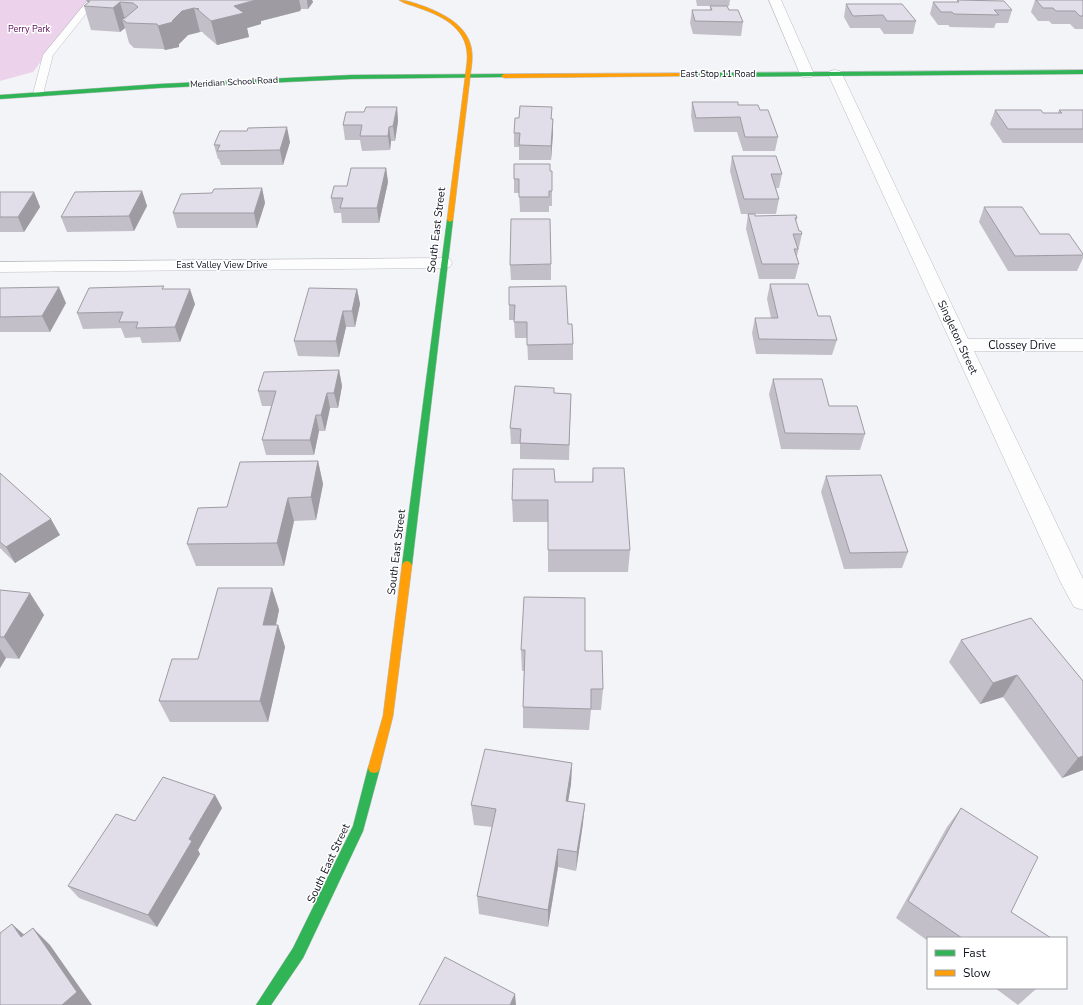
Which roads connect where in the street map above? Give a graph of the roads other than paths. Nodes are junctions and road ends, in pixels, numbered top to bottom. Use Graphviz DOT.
graph roads {
  1 [pos="93,0"];
  2 [pos="401,0"];
  3 [pos="775,0"];
  4 [pos="1083,72"];
  5 [pos="807,74"];
  6 [pos="835,74"];
  7 [pos="468,76"];
  8 [pos="38,94"];
  9 [pos="0,97"];
  10 [pos="444,263"];
  11 [pos="0,267"];
  12 [pos="1083,344"];
  13 [pos="962,345"];
  14 [pos="1083,600"];
  15 [pos="262,1005"];
  1 -- 8 [label="lane"];
  2 -- 7 [label="street"];
  3 -- 5 [label="street"];
  4 -- 6 [label="street, East Stop 11 Road"];
  5 -- 6 [label="street, East Stop 11 Road"];
  5 -- 7 [label="street, East Stop 11 Road"];
  6 -- 13 [label="street, Singleton Street"];
  7 -- 8 [label="street, Meridian School Road"];
  7 -- 10 [label="street, South East Street"];
  8 -- 9 [label="street, Meridian School Road"];
  10 -- 11 [label="street, East Valley View Drive"];
  10 -- 15 [label="street, South East Street"];
  12 -- 13 [label="street, Clossey Drive"];
  13 -- 14 [label="street, Singleton Street"];
}
